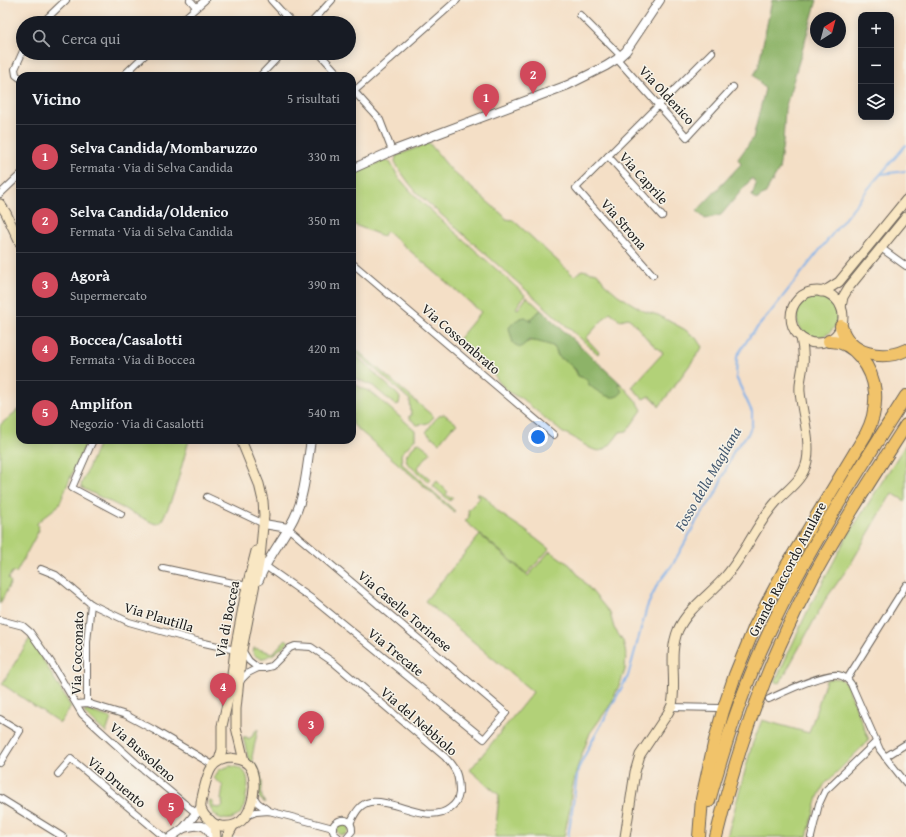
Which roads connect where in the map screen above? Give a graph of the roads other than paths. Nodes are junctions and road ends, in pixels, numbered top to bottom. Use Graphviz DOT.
graph roads {
  1 [pos="66,0"];
  2 [pos="190,0"];
  3 [pos="205,0"];
  4 [pos="271,0"];
  5 [pos="332,0"];
  6 [pos="457,0"];
  7 [pos="660,0"];
  8 [pos="196,7"];
  9 [pos="580,15"];
  10 [pos="49,16"];
  11 [pos="186,16"];
  12 [pos="286,16"];
  13 [pos="317,16"];
  14 [pos="712,52"];
  15 [pos="619,58"];
  16 [pos="19,60"];
  17 [pos="140,60"];
  18 [pos="275,60"];
  19 [pos="325,60"];
  20 [pos="127,72"];
  21 [pos="264,72"];
  22 [pos="336,72"];
  23 [pos="16,75"];
  24 [pos="356,88"];
  25 [pos="733,88"];
  26 [pos="356,94"];
  27 [pos="658,105"];
  28 [pos="392,151"];
  29 [pos="608,156"];
  30 [pos="356,167"];
  31 [pos="16,179"];
  32 [pos="576,188"];
  33 [pos="0,194"];
  34 [pos="906,200"];
  35 [pos="0,204"];
  36 [pos="662,216"];
  37 [pos="906,217"];
  38 [pos="16,234"];
  39 [pos="881,248"];
  40 [pos="356,266"];
  41 [pos="906,266"];
  42 [pos="653,275"];
  43 [pos="821,292"];
  44 [pos="841,307"];
  45 [pos="841,326"];
  46 [pos="801,338"];
  47 [pos="829,341"];
  48 [pos="816,344"];
  49 [pos="906,350"];
  50 [pos="803,365"];
  51 [pos="906,396"];
  52 [pos="906,426"];
  53 [pos="554,435"];
  54 [pos="91,444"];
  55 [pos="243,444"];
  56 [pos="310,444"];
  57 [pos="207,498"];
  58 [pos="121,514"];
  59 [pos="263,528"];
  60 [pos="288,528"];
  61 [pos="264,565"];
  62 [pos="164,568"];
  63 [pos="40,569"];
  64 [pos="906,585"];
  65 [pos="247,586"];
  66 [pos="250,601"];
  67 [pos="90,604"];
  68 [pos="0,620"];
  69 [pos="238,650"];
  70 [pos="258,668"];
  71 [pos="847,679"];
  72 [pos="239,685"];
  73 [pos="769,699"];
  74 [pos="87,703"];
  75 [pos="77,704"];
  76 [pos="671,707"];
  77 [pos="718,708"];
  78 [pos="506,713"];
  79 [pos="0,719"];
  80 [pos="876,742"];
  81 [pos="906,744"];
  82 [pos="885,757"];
  83 [pos="244,761"];
  84 [pos="0,763"];
  85 [pos="216,763"];
  86 [pos="58,774"];
  87 [pos="906,783"];
  88 [pos="252,795"];
  89 [pos="0,798"];
  90 [pos="199,811"];
  91 [pos="269,812"];
  92 [pos="246,816"];
  93 [pos="209,819"];
  94 [pos="350,822"];
  95 [pos="233,826"];
  96 [pos="184,828"];
  97 [pos="333,828"];
  98 [pos="63,837"];
  99 [pos="164,837"];
  100 [pos="170,837"];
  101 [pos="212,837"];
  102 [pos="216,837"];
  103 [pos="227,837"];
  104 [pos="338,837"];
  105 [pos="347,837"];
  106 [pos="626,837"];
  107 [pos="699,837"];
  108 [pos="716,837"];
  109 [pos="811,837"];
  1 -- 10 [label="street"];
  2 -- 8 [label="street"];
  3 -- 8 [label="street"];
  4 -- 12 [label="street"];
  5 -- 13 [label="street"];
  6 -- 24 [label="street"];
  7 -- 15 [label="street"];
  8 -- 11 [label="street"];
  9 -- 15 [label="street, Via Oldenico"];
  14 -- 27 [label="street, Via Caprile"];
  15 -- 27 [label="street, Via Oldenico"];
  15 -- 28 [label="street"];
  16 -- 23 [label="street"];
  17 -- 20 [label="street"];
  18 -- 21 [label="street"];
  19 -- 22 [label="street"];
  25 -- 27 [label="street, Via Oldenico"];
  26 -- 28 [label="street"];
  27 -- 29 [label="street, Via Caprile"];
  28 -- 30 [label="street"];
  29 -- 32 [label="street, Via Caprile"];
  29 -- 36 [label="street, Via Caprile"];
  31 -- 33 [label="street"];
  32 -- 42 [label="street, Via Strona"];
  34 -- 43 [label="main road"];
  35 -- 38 [label="main road"];
  37 -- 39 [label="main road"];
  39 -- 41 [label="street"];
  39 -- 44 [label="main road"];
  40 -- 53 [label="street, Via Cossombrato"];
  43 -- 44 [label="main road"];
  43 -- 46 [label="main road"];
  44 -- 45 [label="main road"];
  45 -- 47 [label="main road"];
  45 -- 49 [label="highway"];
  46 -- 48 [label="main road"];
  46 -- 50 [label="main road"];
  47 -- 48 [label="main road"];
  47 -- 107 [label="highway"];
  48 -- 50 [label="main road"];
  50 -- 76 [label="main road"];
  51 -- 107 [label="highway, Grande Raccordo Anulare"];
  52 -- 108 [label="highway, Grande Raccordo Anulare"];
  54 -- 58 [label="street"];
  55 -- 59 [label="main road, Via di Boccea"];
  56 -- 60 [label="street"];
  57 -- 59 [label="street"];
  59 -- 60 [label="street"];
  59 -- 65 [label="main road, Via di Boccea"];
  59 -- 66 [label="main road, Via di Boccea"];
  60 -- 61 [label="street"];
  60 -- 78 [label="street, Via Caselle Torinese"];
  61 -- 66 [label="street"];
  61 -- 78 [label="street, Via Trecate"];
  62 -- 65 [label="street"];
  63 -- 67 [label="street, Via Plautilla"];
  64 -- 71 [label="street"];
  65 -- 69 [label="main road, Via di Boccea"];
  66 -- 69 [label="main road, Via di Boccea"];
  67 -- 69 [label="street, Via Plautilla"];
  67 -- 74 [label="street, Via Cocconato"];
  68 -- 75 [label="street, Via Bussoleno"];
  69 -- 70 [label="street"];
  69 -- 72 [label="main road, Via di Boccea"];
  69 -- 85 [label="main road, Via di Boccea"];
  70 -- 72 [label="street, Via del Nebbiolo"];
  70 -- 94 [label="street, Via del Nebbiolo"];
  71 -- 73 [label="street"];
  71 -- 80 [label="street"];
  72 -- 83 [label="main road, Via di Boccea"];
  74 -- 75 [label="street"];
  74 -- 85 [label="street"];
  75 -- 90 [label="street, Via Bussoleno"];
  76 -- 77 [label="street"];
  76 -- 106 [label="main road"];
  79 -- 84 [label="street"];
  80 -- 82 [label="street"];
  80 -- 109 [label="street"];
  81 -- 82 [label="street"];
  82 -- 87 [label="street"];
  83 -- 85 [label="main road"];
  83 -- 88 [label="main road"];
  85 -- 90 [label="main road"];
  86 -- 99 [label="street, Via Druento"];
  88 -- 91 [label="street"];
  88 -- 92 [label="main road"];
  89 -- 98 [label="street"];
  90 -- 93 [label="main road"];
  90 -- 96 [label="street"];
  91 -- 92 [label="street"];
  91 -- 97 [label="street"];
  92 -- 95 [label="main road"];
  93 -- 95 [label="main road"];
  93 -- 102 [label="main road"];
  94 -- 97 [label="street"];
  94 -- 105 [label="street"];
  95 -- 103 [label="main road"];
  96 -- 100 [label="street"];
  96 -- 101 [label="street"];
  97 -- 104 [label="street"];
}
